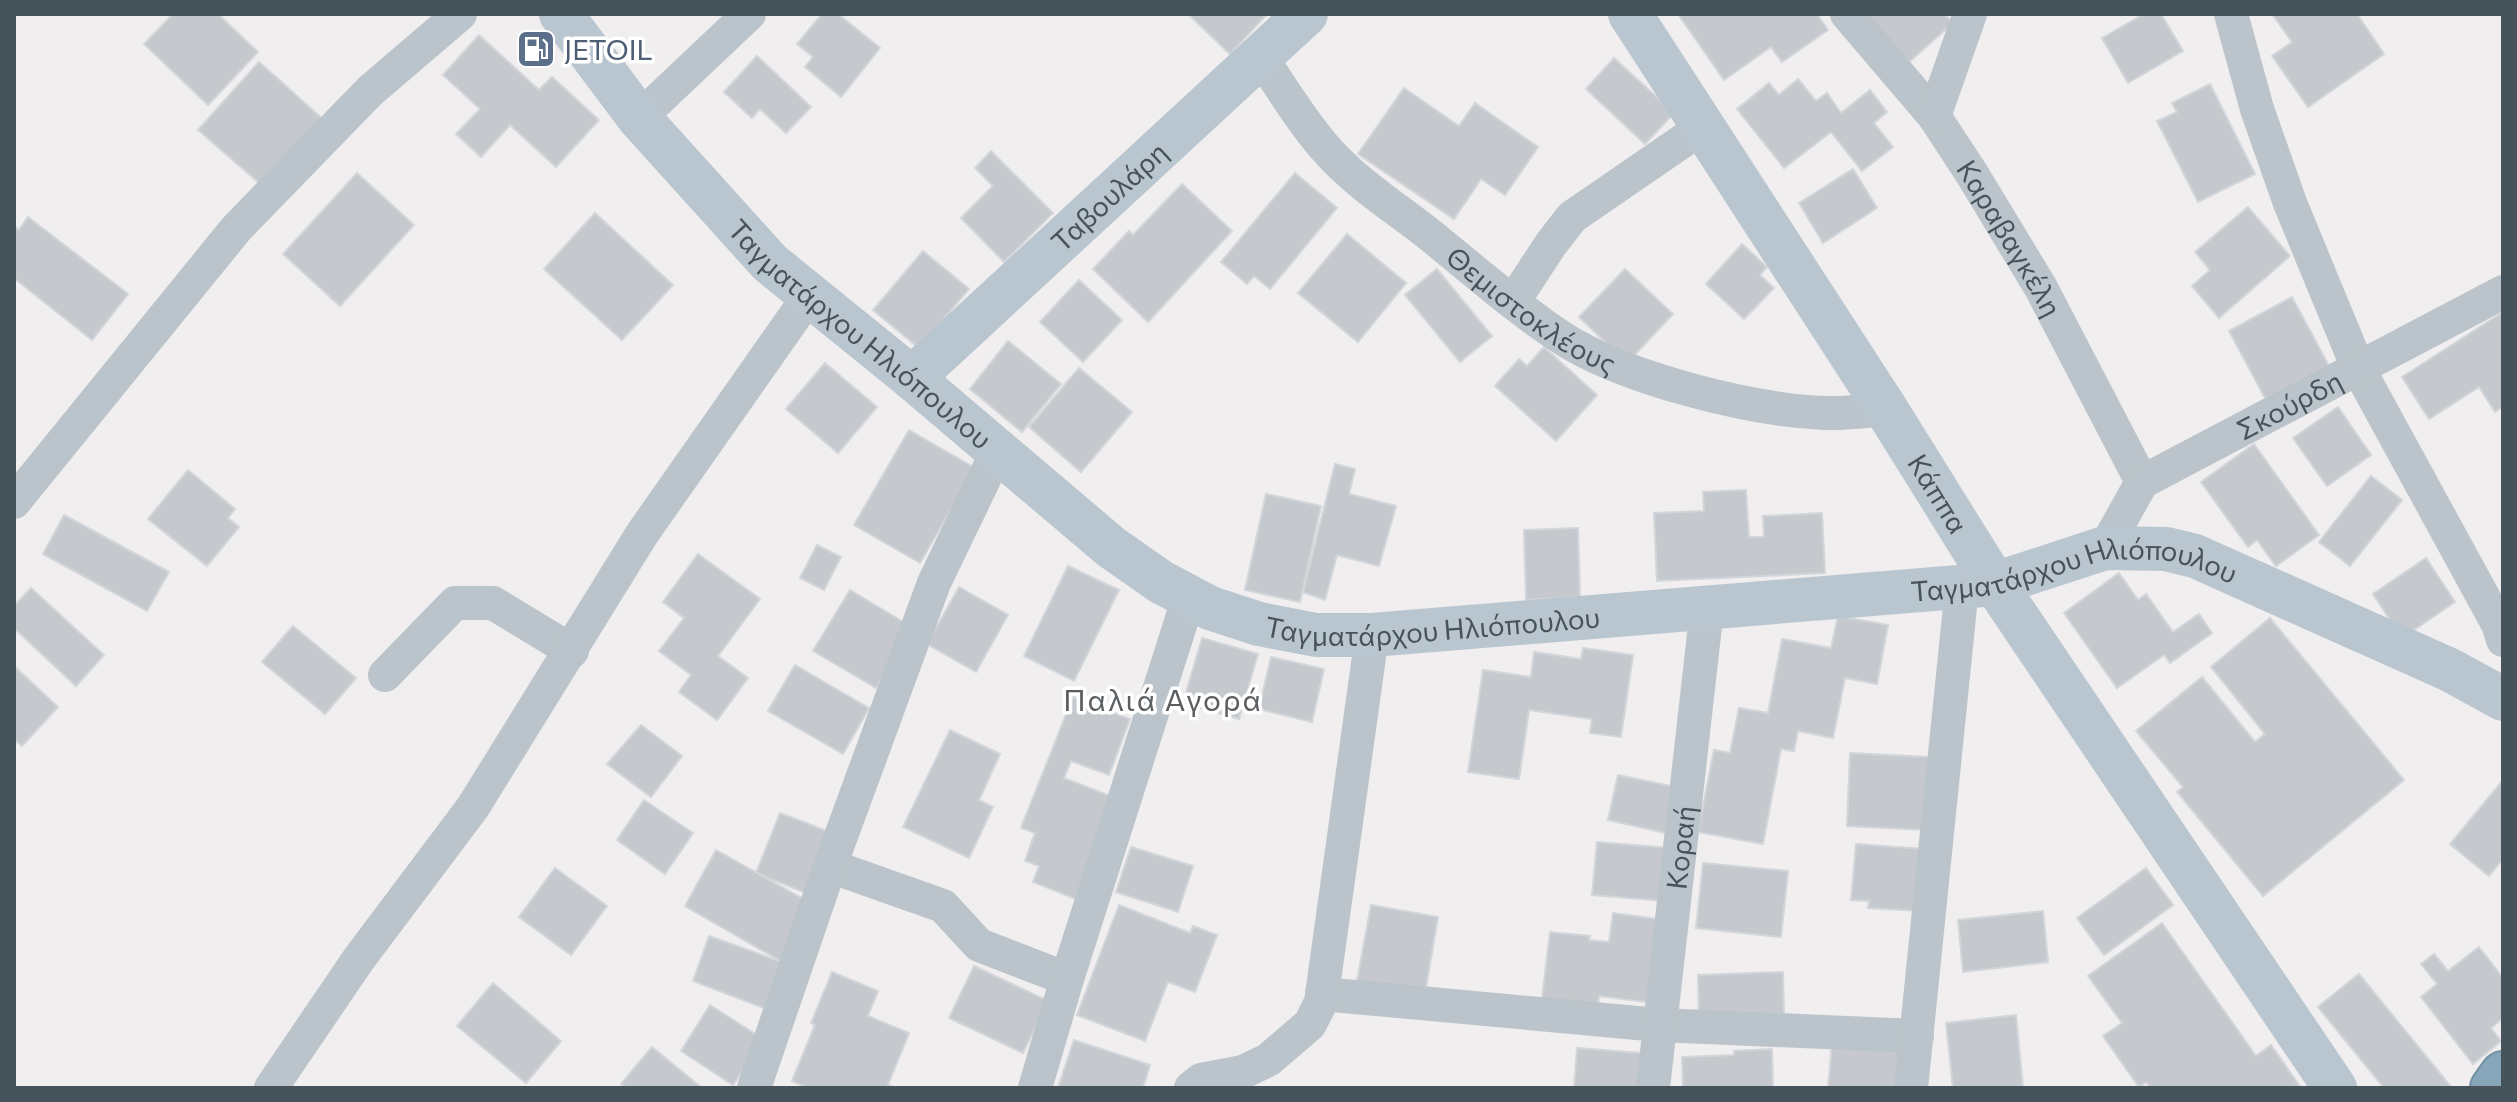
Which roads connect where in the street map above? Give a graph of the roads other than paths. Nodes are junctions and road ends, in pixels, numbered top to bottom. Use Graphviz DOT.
graph roads {
  1 [pos="460,14"];
  2 [pos="561,14"];
  3 [pos="749,14"];
  4 [pos="1306,14"];
  5 [pos="1630,14"];
  6 [pos="1847,14"];
  7 [pos="1970,14"];
  8 [pos="2229,15"];
  9 [pos="1260,56"];
  10 [pos="1934,116"];
  11 [pos="639,118"];
  12 [pos="1703,127"];
  13 [pos="2503,292"];
  14 [pos="809,296"];
  15 [pos="1513,302"];
  16 [pos="2358,368"];
  17 [pos="912,378"];
  18 [pos="1886,409"];
  19 [pos="997,452"];
  20 [pos="2142,482"];
  21 [pos="14,502"];
  22 [pos="2105,548"];
  23 [pos="1979,586"];
  24 [pos="1189,597"];
  25 [pos="1707,608"];
  26 [pos="1372,635"];
  27 [pos="2503,640"];
  28 [pos="572,651"];
  29 [pos="385,675"];
  30 [pos="2503,699"];
  31 [pos="830,866"];
  32 [pos="1067,979"];
  33 [pos="1322,994"];
  34 [pos="1659,1025"];
  35 [pos="1917,1036"];
  36 [pos="2503,1074"];
  37 [pos="271,1088"];
  38 [pos="754,1088"];
  39 [pos="1035,1088"];
  40 [pos="1191,1088"];
  41 [pos="1653,1088"];
  42 [pos="1911,1088"];
  43 [pos="2335,1088"];
  44 [pos="2493,1088"];
  1 -- 21 [label="street"];
  2 -- 11 [label="main road, Ταγματάρχου Ηλιόπουλου"];
  3 -- 11 [label="street"];
  4 -- 9 [label="main road, Ταβουλάρη"];
  5 -- 12 [label="main road, Κάππα"];
  6 -- 10 [label="street, Καραβαγκέλη"];
  7 -- 10 [label="street"];
  8 -- 16 [label="street"];
  9 -- 15 [label="street, Θεμιστοκλέους"];
  9 -- 17 [label="main road, Ταβουλάρη"];
  10 -- 20 [label="street, Καραβαγκέλη"];
  11 -- 14 [label="main road, Ταγματάρχου Ηλιόπουλου"];
  12 -- 15 [label="street"];
  12 -- 18 [label="main road, Κάππα"];
  13 -- 16 [label="street, Σκούρδη"];
  14 -- 17 [label="main road, Ταγματάρχου Ηλιόπουλου"];
  14 -- 28 [label="street"];
  15 -- 18 [label="street, Θεμιστοκλέους"];
  16 -- 20 [label="street, Σκούρδη"];
  16 -- 27 [label="street"];
  17 -- 19 [label="main road, Ταγματάρχου Ηλιόπουλου"];
  18 -- 23 [label="main road, Κάππα"];
  19 -- 24 [label="main road, Ταγματάρχου Ηλιόπουλου"];
  19 -- 31 [label="street"];
  20 -- 22 [label="street"];
  22 -- 23 [label="main road, Ταγματάρχου Ηλιόπουλου"];
  22 -- 30 [label="main road, Ταγματάρχου Ηλιόπουλου"];
  23 -- 25 [label="main road, Ταγματάρχου Ηλιόπουλου"];
  23 -- 35 [label="street"];
  23 -- 43 [label="main road, Κάππα"];
  24 -- 26 [label="main road, Ταγματάρχου Ηλιόπουλου"];
  24 -- 32 [label="street"];
  25 -- 26 [label="main road, Ταγματάρχου Ηλιόπουλου"];
  25 -- 34 [label="street, Κοραή"];
  26 -- 33 [label="street"];
  28 -- 29 [label="street"];
  28 -- 37 [label="street"];
  31 -- 32 [label="street"];
  31 -- 38 [label="street"];
  32 -- 39 [label="street"];
  33 -- 34 [label="street"];
  33 -- 40 [label="street"];
  34 -- 35 [label="street"];
  34 -- 41 [label="street, Κοραή"];
  35 -- 42 [label="street"];
  36 -- 44 [label="highway"];
}
